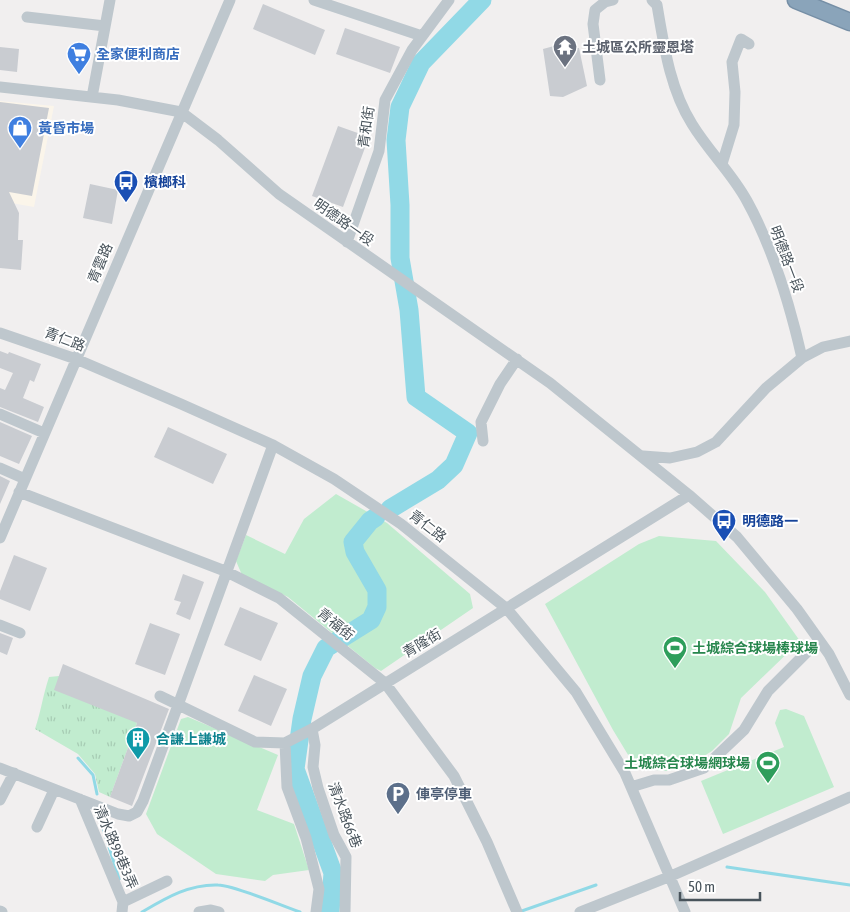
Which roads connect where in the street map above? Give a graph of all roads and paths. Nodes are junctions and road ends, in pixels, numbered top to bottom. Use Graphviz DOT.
graph roads {
  1 [pos="110,0"];
  2 [pos="230,0"];
  3 [pos="314,0"];
  4 [pos="449,0"];
  5 [pos="613,0"];
  6 [pos="652,0"];
  7 [pos="796,0"];
  8 [pos="27,17"];
  9 [pos="850,22"];
  10 [pos="105,26"];
  11 [pos="422,36"];
  12 [pos="749,44"];
  13 [pos="600,80"];
  14 [pos="0,87"];
  15 [pos="92,97"];
  16 [pos="181,112"];
  17 [pos="722,164"];
  18 [pos="347,242"];
  19 [pos="0,333"];
  20 [pos="850,341"];
  21 [pos="802,358"];
  22 [pos="76,359"];
  23 [pos="516,359"];
  24 [pos="0,414"];
  25 [pos="44,433"];
  26 [pos="483,441"];
  27 [pos="273,446"];
  28 [pos="643,456"];
  29 [pos="0,468"];
  30 [pos="25,479"];
  31 [pos="19,492"];
  32 [pos="689,495"];
  33 [pos="0,538"];
  34 [pos="225,571"];
  35 [pos="508,609"];
  36 [pos="0,625"];
  37 [pos="20,633"];
  38 [pos="819,640"];
  39 [pos="385,683"];
  40 [pos="850,694"];
  41 [pos="160,696"];
  42 [pos="178,704"];
  43 [pos="311,729"];
  44 [pos="285,743"];
  45 [pos="0,768"];
  46 [pos="14,774"];
  47 [pos="631,787"];
  48 [pos="54,790"];
  49 [pos="850,797"];
  50 [pos="0,800"];
  51 [pos="80,800"];
  52 [pos="37,828"];
  53 [pos="671,876"];
  54 [pos="167,881"];
  55 [pos="122,907"];
  56 [pos="199,912"];
  57 [pos="219,912"];
  58 [pos="316,912"];
  59 [pos="345,912"];
  60 [pos="517,912"];
  61 [pos="580,912"];
  62 [pos="685,912"];
  1 -- 10 [label="street"];
  2 -- 16 [label="street, 青雲路"];
  3 -- 11 [label="street"];
  4 -- 11 [label="street, 青和街"];
  5 -- 13 [label="street"];
  6 -- 17 [label="street, 明德路一段"];
  7 -- 9 [label="highway"];
  8 -- 10 [label="street"];
  10 -- 15 [label="street"];
  11 -- 18 [label="street, 青和街"];
  12 -- 17 [label="street"];
  14 -- 15 [label="street, 明德路一段"];
  15 -- 16 [label="street, 明德路一段"];
  16 -- 18 [label="street, 明德路一段"];
  16 -- 22 [label="street, 青雲路"];
  17 -- 21 [label="street, 明德路一段"];
  18 -- 23 [label="street, 明德路一段"];
  19 -- 22 [label="street, 青仁路"];
  20 -- 21 [label="street"];
  21 -- 28 [label="street"];
  22 -- 25 [label="street, 青雲路"];
  22 -- 27 [label="street, 青仁路"];
  23 -- 26 [label="street"];
  23 -- 28 [label="street, 明德路一段"];
  24 -- 25 [label="street"];
  25 -- 30 [label="street, 青雲路"];
  27 -- 34 [label="street"];
  27 -- 35 [label="street, 青仁路"];
  28 -- 32 [label="street, 明德路一段"];
  29 -- 30 [label="street"];
  30 -- 31 [label="street, 青雲路"];
  31 -- 33 [label="street, 青雲路"];
  31 -- 34 [label="street, 青福街"];
  32 -- 35 [label="street, 青隆街"];
  32 -- 38 [label="street, 明德路一段"];
  34 -- 39 [label="street, 青福街"];
  34 -- 42 [label="street"];
  35 -- 39 [label="street, 青隆街"];
  35 -- 47 [label="street, 青仁路"];
  36 -- 37 [label="street"];
  38 -- 40 [label="street, 明德路一段"];
  38 -- 47 [label="street"];
  39 -- 43 [label="street, 青隆街"];
  39 -- 60 [label="street, 青福街"];
  41 -- 42 [label="street, 青隆街"];
  42 -- 44 [label="street, 青隆街"];
  42 -- 51 [label="street"];
  43 -- 44 [label="street, 青隆街"];
  43 -- 59 [label="street, 清水路66巷"];
  44 -- 58 [label="street"];
  45 -- 46 [label="street, 清水路98巷3弄"];
  46 -- 48 [label="street, 清水路98巷3弄"];
  46 -- 50 [label="street"];
  47 -- 53 [label="street, 青仁路"];
  48 -- 51 [label="street, 清水路98巷3弄"];
  48 -- 52 [label="street"];
  49 -- 53 [label="street"];
  51 -- 55 [label="street, 清水路98巷3弄"];
  53 -- 61 [label="street"];
  53 -- 62 [label="street, 青仁路"];
  54 -- 55 [label="street"];
  56 -- 57 [label="street"];
}
